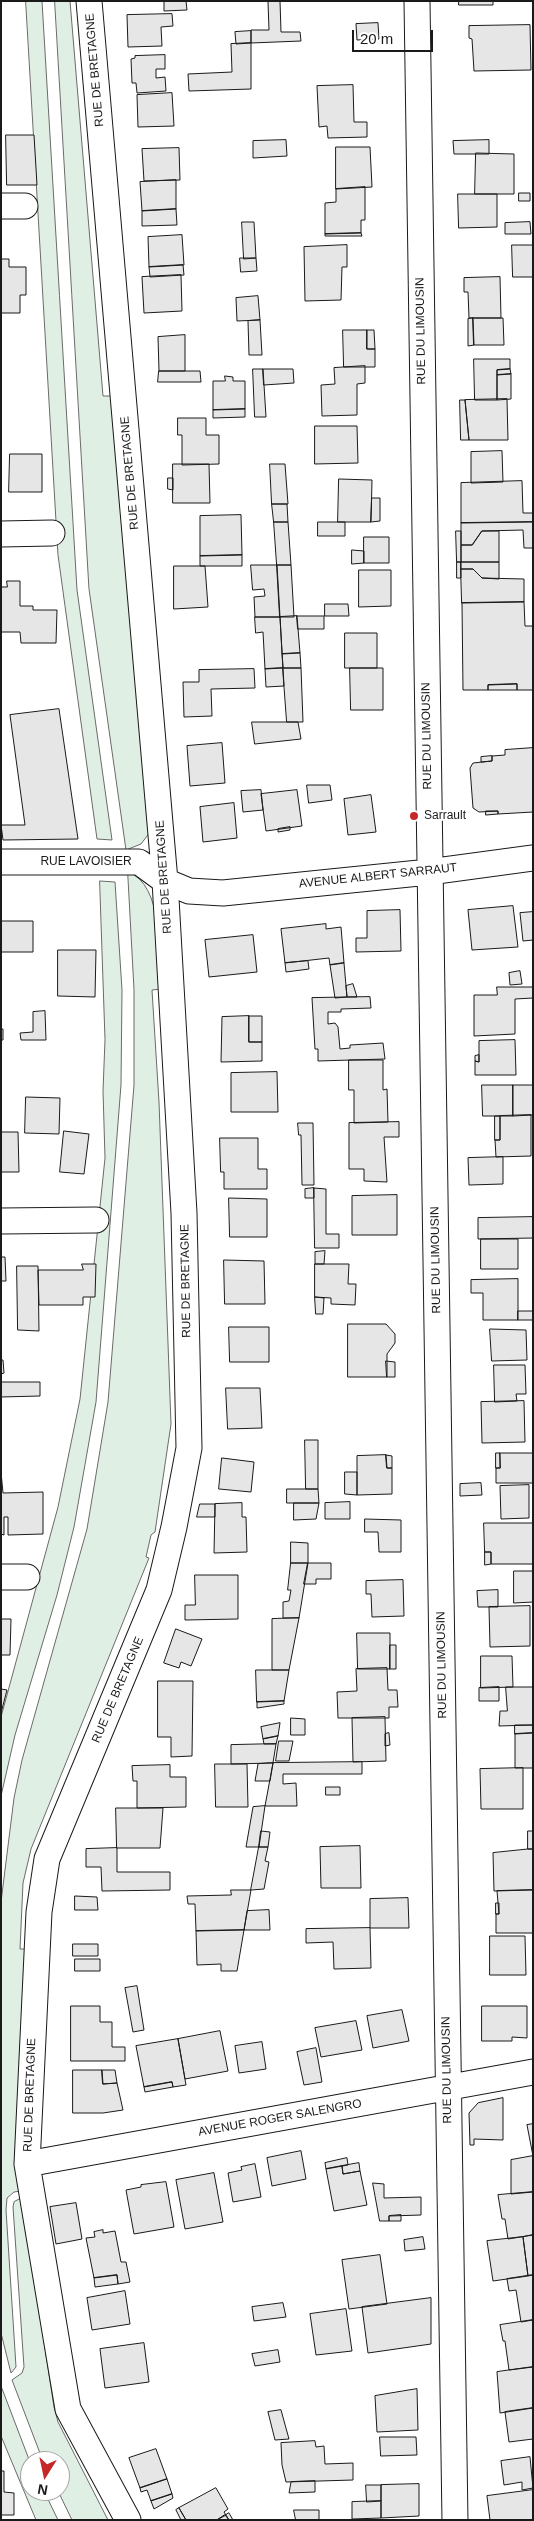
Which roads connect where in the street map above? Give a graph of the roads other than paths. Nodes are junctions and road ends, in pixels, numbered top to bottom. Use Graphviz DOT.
graph roads {
  1 [pos="89,1"];
  2 [pos="417,1"];
  3 [pos="52,533"];
  4 [pos="1,534"];
  5 [pos="533,858"];
  6 [pos="1,862"];
  7 [pos="429,872"];
  8 [pos="166,881"];
  9 [pos="223,893"];
  10 [pos="96,1220"];
  11 [pos="1,1221"];
  12 [pos="1,1577"];
  13 [pos="27,1577"];
  14 [pos="533,2072"];
  15 [pos="448,2088"];
  16 [pos="28,2164"];
  17 [pos="128,2520"];
  18 [pos="455,2520"];
  1 -- 8 [label="street, RUE DE BRETAGNE"];
  2 -- 7 [label="street, RUE DU LIMOUSIN"];
  3 -- 4 [label="street"];
  5 -- 7 [label="street, AVENUE ALBERT SARRAUT"];
  6 -- 8 [label="street, RUE LAVOISIER"];
  7 -- 9 [label="street, AVENUE ALBERT SARRAUT"];
  7 -- 15 [label="street, RUE DU LIMOUSIN"];
  8 -- 9 [label="street, RUE LAVOISIER"];
  8 -- 16 [label="street, RUE DE BRETAGNE"];
  10 -- 11 [label="street"];
  12 -- 13 [label="street"];
  14 -- 15 [label="street, AVENUE ROGER SALENGRO"];
  15 -- 16 [label="street, AVENUE ROGER SALENGRO"];
  15 -- 18 [label="street, RUE DU LIMOUSIN"];
  16 -- 17 [label="street, RUE DE BRETAGNE"];
}
